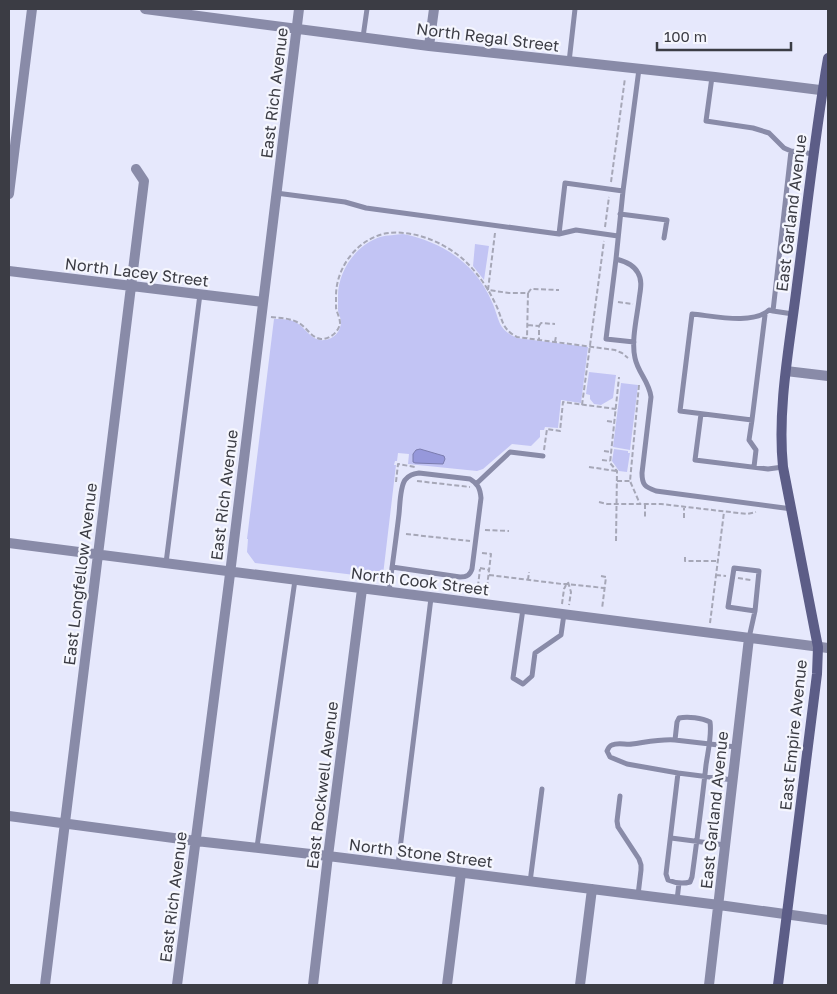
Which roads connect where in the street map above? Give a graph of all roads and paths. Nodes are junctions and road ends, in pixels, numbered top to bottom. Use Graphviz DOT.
graph roads {
  1 [pos="32,9"];
  2 [pos="145,9"];
  3 [pos="299,9"];
  4 [pos="367,9"];
  5 [pos="434,9"];
  6 [pos="576,9"];
  7 [pos="165,10"];
  8 [pos="297,29"];
  9 [pos="363,38"];
  10 [pos="429,46"];
  11 [pos="828,58"];
  12 [pos="569,62"];
  13 [pos="639,69"];
  14 [pos="712,77"];
  15 [pos="825,91"];
  16 [pos="792,151"];
  17 [pos="814,154"];
  18 [pos="136,169"];
  19 [pos="623,191"];
  20 [pos="276,193"];
  21 [pos="9,194"];
  22 [pos="620,214"];
  23 [pos="496,226"];
  24 [pos="559,234"];
  25 [pos="618,236"];
  26 [pos="664,238"];
  27 [pos="616,259"];
  28 [pos="9,271"];
  29 [pos="131,286"];
  30 [pos="488,290"];
  31 [pos="559,290"];
  32 [pos="528,293"];
  33 [pos="200,294"];
  34 [pos="262,302"];
  35 [pos="773,311"];
  36 [pos="765,314"];
  37 [pos="793,314"];
  38 [pos="271,317"];
  39 [pos="554,324"];
  40 [pos="527,325"];
  41 [pos="539,326"];
  42 [pos="556,336"];
  43 [pos="527,338"];
  44 [pos="539,340"];
  45 [pos="556,342"];
  46 [pos="634,342"];
  47 [pos="629,359"];
  48 [pos="786,371"];
  49 [pos="828,376"];
  50 [pos="619,377"];
  51 [pos="637,380"];
  52 [pos="616,409"];
  53 [pos="701,414"];
  54 [pos="752,420"];
  55 [pos="607,421"];
  56 [pos="614,422"];
  57 [pos="604,451"];
  58 [pos="611,452"];
  59 [pos="543,456"];
  60 [pos="602,460"];
  61 [pos="610,461"];
  62 [pos="416,467"];
  63 [pos="589,467"];
  64 [pos="754,467"];
  65 [pos="783,467"];
  66 [pos="617,471"];
  67 [pos="415,481"];
  68 [pos="617,481"];
  69 [pos="630,481"];
  70 [pos="396,482"];
  71 [pos="478,486"];
  72 [pos="599,502"];
  73 [pos="616,504"];
  74 [pos="640,504"];
  75 [pos="645,504"];
  76 [pos="684,506"];
  77 [pos="792,509"];
  78 [pos="724,511"];
  79 [pos="756,512"];
  80 [pos="645,518"];
  81 [pos="684,518"];
  82 [pos="486,523"];
  83 [pos="509,530"];
  84 [pos="406,534"];
  85 [pos="616,541"];
  86 [pos="476,542"];
  87 [pos="9,543"];
  88 [pos="98,554"];
  89 [pos="685,557"];
  90 [pos="718,561"];
  91 [pos="166,564"];
  92 [pos="392,567"];
  93 [pos="480,568"];
  94 [pos="489,570"];
  95 [pos="230,572"];
  96 [pos="529,572"];
  97 [pos="489,575"];
  98 [pos="601,576"];
  99 [pos="295,580"];
  100 [pos="528,580"];
  101 [pos="568,584"];
  102 [pos="604,588"];
  103 [pos="362,589"];
  104 [pos="389,592"];
  105 [pos="477,594"];
  106 [pos="486,595"];
  107 [pos="431,598"];
  108 [pos="565,608"];
  109 [pos="523,609"];
  110 [pos="602,610"];
  111 [pos="755,611"];
  112 [pos="710,623"];
  113 [pos="749,638"];
  114 [pos="823,648"];
  115 [pos="675,740"];
  116 [pos="709,744"];
  117 [pos="737,747"];
  118 [pos="678,773"];
  119 [pos="705,777"];
  120 [pos="733,780"];
  121 [pos="542,789"];
  122 [pos="620,796"];
  123 [pos="9,816"];
  124 [pos="65,824"];
  125 [pos="671,838"];
  126 [pos="196,840"];
  127 [pos="697,841"];
  128 [pos="725,845"];
  129 [pos="257,847"];
  130 [pos="328,856"];
  131 [pos="398,864"];
  132 [pos="460,873"];
  133 [pos="530,882"];
  134 [pos="679,883"];
  135 [pos="592,889"];
  136 [pos="638,895"];
  137 [pos="677,900"];
  138 [pos="719,905"];
  139 [pos="786,915"];
  140 [pos="828,920"];
  141 [pos="45,985"];
  142 [pos="177,985"];
  143 [pos="313,985"];
  144 [pos="447,985"];
  145 [pos="580,985"];
  146 [pos="709,985"];
  147 [pos="778,985"];
  1 -- 21 [label="street"];
  2 -- 7 [label="street, North Regal Street"];
  3 -- 8 [label="street, East Rich Avenue"];
  4 -- 9 [label="lane"];
  5 -- 10 [label="street"];
  6 -- 12 [label="lane"];
  7 -- 8 [label="street, North Regal Street"];
  8 -- 9 [label="street, North Regal Street"];
  8 -- 20 [label="street, East Rich Avenue"];
  9 -- 10 [label="street, North Regal Street"];
  10 -- 12 [label="street, North Regal Street"];
  11 -- 15 [label="street, East Garland Avenue"];
  12 -- 13 [label="street, North Regal Street"];
  13 -- 14 [label="street, North Regal Street"];
  13 -- 19 [label="lane"];
  14 -- 15 [label="street, North Regal Street"];
  14 -- 16 [label="lane"];
  15 -- 17 [label="street, East Garland Avenue"];
  16 -- 17 [label="lane"];
  16 -- 35 [label="lane"];
  17 -- 37 [label="street, East Garland Avenue"];
  18 -- 29 [label="street, East Longfellow Avenue"];
  19 -- 22 [label="lane"];
  19 -- 24 [label="lane"];
  20 -- 23 [label="lane"];
  20 -- 34 [label="street, East Rich Avenue"];
  22 -- 25 [label="lane"];
  22 -- 26 [label="lane"];
  23 -- 24 [label="lane"];
  23 -- 30 [label="path"];
  24 -- 25 [label="lane"];
  25 -- 27 [label="lane"];
  27 -- 46 [label="lane"];
  27 -- 46 [label="lane"];
  28 -- 29 [label="street, North Lacey Street"];
  29 -- 33 [label="street, North Lacey Street"];
  29 -- 88 [label="street, East Longfellow Avenue"];
  30 -- 32 [label="path"];
  30 -- 38 [label="path"];
  30 -- 43 [label="path"];
  31 -- 32 [label="path"];
  32 -- 40 [label="path"];
  33 -- 34 [label="street, North Lacey Street"];
  33 -- 91 [label="lane"];
  34 -- 95 [label="street, East Rich Avenue"];
  35 -- 36 [label="lane"];
  35 -- 37 [label="lane"];
  36 -- 53 [label="lane"];
  36 -- 54 [label="lane"];
  37 -- 48 [label="street, East Garland Avenue"];
  39 -- 41 [label="path"];
  40 -- 41 [label="path"];
  40 -- 43 [label="path"];
  41 -- 44 [label="path"];
  42 -- 45 [label="path"];
  43 -- 44 [label="path"];
  44 -- 45 [label="path"];
  45 -- 47 [label="path"];
  46 -- 77 [label="lane"];
  48 -- 49 [label="street"];
  48 -- 65 [label="street, East Empire Avenue"];
  50 -- 52 [label="path"];
  51 -- 69 [label="path"];
  52 -- 56 [label="path"];
  52 -- 59 [label="path"];
  53 -- 54 [label="lane"];
  53 -- 64 [label="lane"];
  54 -- 64 [label="lane"];
  55 -- 56 [label="path"];
  56 -- 58 [label="path"];
  57 -- 58 [label="path"];
  58 -- 61 [label="path"];
  59 -- 71 [label="lane"];
  60 -- 61 [label="path"];
  61 -- 66 [label="path"];
  62 -- 70 [label="path"];
  63 -- 66 [label="path"];
  64 -- 65 [label="lane"];
  65 -- 77 [label="street, East Empire Avenue"];
  66 -- 68 [label="path"];
  67 -- 71 [label="path"];
  68 -- 69 [label="path"];
  68 -- 73 [label="path"];
  69 -- 74 [label="path"];
  71 -- 86 [label="lane"];
  71 -- 92 [label="lane"];
  72 -- 73 [label="path"];
  73 -- 74 [label="path"];
  73 -- 85 [label="path"];
  74 -- 75 [label="path"];
  75 -- 76 [label="path"];
  75 -- 80 [label="path"];
  76 -- 78 [label="path"];
  76 -- 81 [label="path"];
  77 -- 114 [label="street, East Empire Avenue"];
  78 -- 79 [label="path"];
  78 -- 90 [label="path"];
  82 -- 83 [label="path"];
  84 -- 86 [label="path"];
  86 -- 92 [label="lane"];
  87 -- 88 [label="street, North Cook Street"];
  88 -- 91 [label="street, North Cook Street"];
  88 -- 124 [label="street, East Longfellow Avenue"];
  89 -- 90 [label="path"];
  90 -- 112 [label="path"];
  91 -- 95 [label="street, North Cook Street"];
  92 -- 104 [label="lane"];
  93 -- 94 [label="path"];
  93 -- 94 [label="path"];
  93 -- 105 [label="path"];
  94 -- 97 [label="path"];
  95 -- 99 [label="street, North Cook Street"];
  95 -- 126 [label="street, East Rich Avenue"];
  96 -- 100 [label="path"];
  97 -- 100 [label="path"];
  97 -- 106 [label="path"];
  98 -- 102 [label="path"];
  99 -- 103 [label="street, North Cook Street"];
  99 -- 129 [label="lane"];
  100 -- 101 [label="path"];
  101 -- 102 [label="path"];
  101 -- 108 [label="path"];
  101 -- 108 [label="path"];
  102 -- 110 [label="path"];
  103 -- 104 [label="street, North Cook Street"];
  103 -- 130 [label="street, East Rockwell Avenue"];
  104 -- 107 [label="street, North Cook Street"];
  107 -- 109 [label="street, North Cook Street"];
  107 -- 131 [label="lane"];
  108 -- 109 [label="street, North Cook Street"];
  108 -- 109 [label="lane"];
  108 -- 113 [label="street, North Cook Street"];
  111 -- 111 [label="lane"];
  111 -- 113 [label="lane"];
  113 -- 114 [label="street, North Cook Street"];
  113 -- 117 [label="street, East Garland Avenue"];
  114 -- 139 [label="street, East Empire Avenue"];
  115 -- 116 [label="lane"];
  115 -- 116 [label="lane"];
  115 -- 118 [label="lane"];
  116 -- 117 [label="lane"];
  116 -- 119 [label="lane"];
  117 -- 120 [label="street, East Garland Avenue"];
  118 -- 119 [label="lane"];
  118 -- 125 [label="lane"];
  119 -- 120 [label="lane"];
  119 -- 127 [label="lane"];
  120 -- 128 [label="street, East Garland Avenue"];
  121 -- 133 [label="lane"];
  122 -- 136 [label="lane"];
  123 -- 124 [label="street, North Stone Street"];
  124 -- 126 [label="street, North Stone Street"];
  124 -- 141 [label="street, East Longfellow Avenue"];
  125 -- 127 [label="lane"];
  125 -- 134 [label="lane"];
  126 -- 129 [label="street, North Stone Street"];
  126 -- 142 [label="street, East Rich Avenue"];
  127 -- 128 [label="lane"];
  127 -- 134 [label="lane"];
  128 -- 138 [label="street, East Garland Avenue"];
  129 -- 130 [label="street, North Stone Street"];
  130 -- 131 [label="street, North Stone Street"];
  130 -- 143 [label="street, East Rockwell Avenue"];
  131 -- 132 [label="street, North Stone Street"];
  132 -- 133 [label="street, North Stone Street"];
  132 -- 144 [label="street"];
  133 -- 135 [label="street, North Stone Street"];
  134 -- 137 [label="lane"];
  135 -- 136 [label="street, North Stone Street"];
  135 -- 145 [label="street"];
  136 -- 137 [label="street, North Stone Street"];
  137 -- 138 [label="street, North Stone Street"];
  138 -- 139 [label="street, North Stone Street"];
  138 -- 146 [label="street, East Garland Avenue"];
  139 -- 140 [label="street, North Stone Street"];
  139 -- 147 [label="street, East Empire Avenue"];
}
